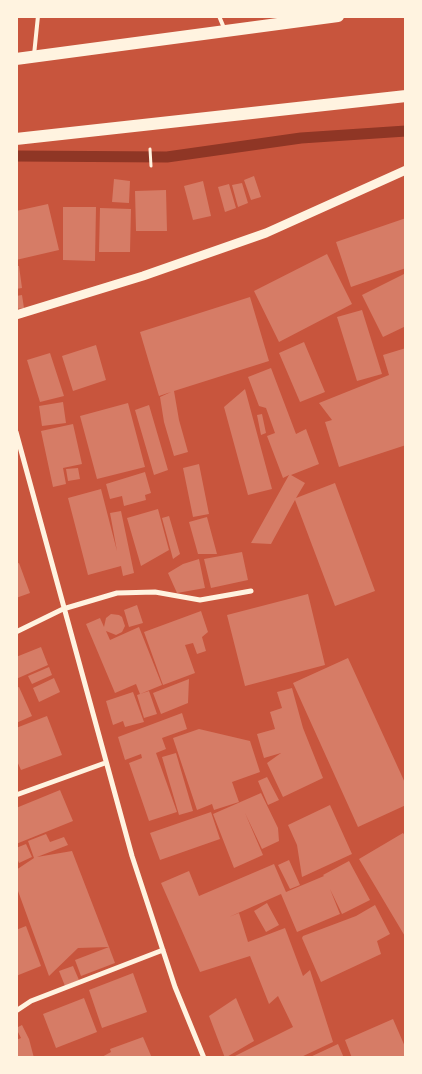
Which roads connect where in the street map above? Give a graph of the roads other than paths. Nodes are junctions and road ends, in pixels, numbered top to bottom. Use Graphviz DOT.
graph roads {
  1 [pos="38,16"];
  2 [pos="219,16"];
  3 [pos="338,16"];
  4 [pos="226,31"];
  5 [pos="34,57"];
  6 [pos="16,60"];
  7 [pos="406,96"];
  8 [pos="16,139"];
  9 [pos="406,170"];
  10 [pos="16,315"];
  11 [pos="16,432"];
  12 [pos="251,591"];
  13 [pos="63,609"];
  14 [pos="16,632"];
  15 [pos="106,763"];
  16 [pos="16,795"];
  17 [pos="163,950"];
  18 [pos="16,1011"];
  19 [pos="204,1058"];
  1 -- 5 [label="lane"];
  2 -- 4 [label="lane"];
  3 -- 4 [label="main road"];
  4 -- 5 [label="main road"];
  5 -- 6 [label="main road"];
  7 -- 8 [label="main road"];
  9 -- 10 [label="street"];
  11 -- 13 [label="street"];
  12 -- 13 [label="street"];
  13 -- 14 [label="street"];
  13 -- 15 [label="street"];
  15 -- 16 [label="street"];
  15 -- 17 [label="street"];
  17 -- 18 [label="street"];
  17 -- 19 [label="street"];
}
